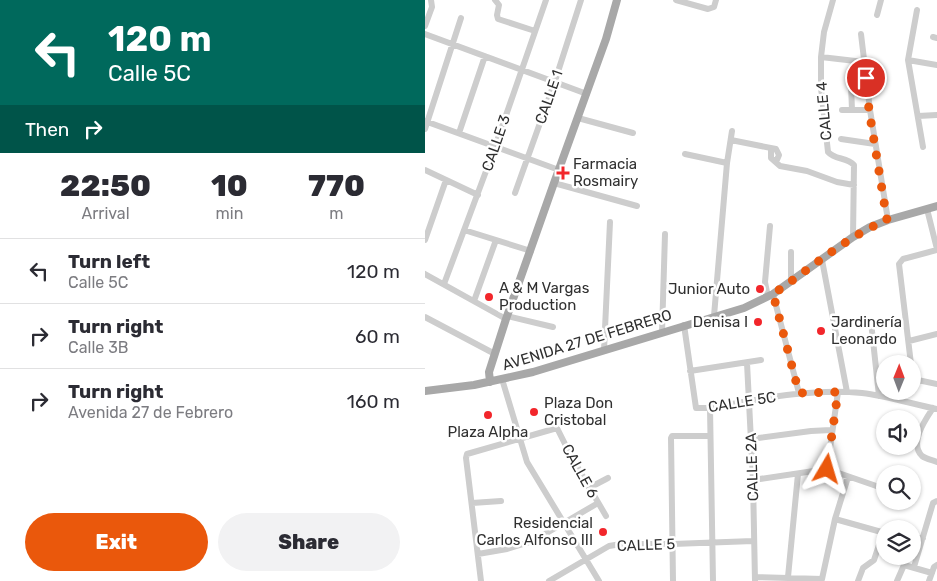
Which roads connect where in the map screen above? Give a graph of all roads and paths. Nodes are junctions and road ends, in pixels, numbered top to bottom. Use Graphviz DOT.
graph roads {
  1 [pos="431,0"];
  2 [pos="495,0"];
  3 [pos="546,0"];
  4 [pos="581,0"];
  5 [pos="617,0"];
  6 [pos="676,0"];
  7 [pos="716,0"];
  8 [pos="833,0"];
  9 [pos="881,0"];
  10 [pos="917,10"];
  11 [pos="877,15"];
  12 [pos="461,18"];
  13 [pos="425,26"];
  14 [pos="535,32"];
  15 [pos="425,34"];
  16 [pos="861,34"];
  17 [pos="452,43"];
  18 [pos="485,56"];
  19 [pos="821,56"];
  20 [pos="908,60"];
  21 [pos="864,62"];
  22 [pos="937,65"];
  23 [pos="522,69"];
  24 [pos="555,81"];
  25 [pos="851,85"];
  26 [pos="587,94"];
  27 [pos="842,110"];
  28 [pos="852,110"];
  29 [pos="869,110"];
  30 [pos="937,115"];
  31 [pos="918,116"];
  32 [pos="578,118"];
  33 [pos="426,124"];
  34 [pos="732,132"];
  35 [pos="459,133"];
  36 [pos="633,133"];
  37 [pos="841,139"];
  38 [pos="731,140"];
  39 [pos="875,144"];
  40 [pos="495,147"];
  41 [pos="923,147"];
  42 [pos="685,154"];
  43 [pos="527,159"];
  44 [pos="727,163"];
  45 [pos="425,170"];
  46 [pos="559,170"];
  47 [pos="446,180"];
  48 [pos="553,183"];
  49 [pos="854,185"];
  50 [pos="515,193"];
  51 [pos="477,195"];
  52 [pos="637,206"];
  53 [pos="937,206"];
  54 [pos="927,209"];
  55 [pos="887,220"];
  56 [pos="610,222"];
  57 [pos="770,226"];
  58 [pos="464,230"];
  59 [pos="665,234"];
  60 [pos="853,237"];
  61 [pos="425,240"];
  62 [pos="496,240"];
  63 [pos="937,249"];
  64 [pos="531,251"];
  65 [pos="791,252"];
  66 [pos="822,260"];
  67 [pos="425,274"];
  68 [pos="791,282"];
  69 [pos="444,284"];
  70 [pos="771,295"];
  71 [pos="474,300"];
  72 [pos="714,316"];
  73 [pos="507,317"];
  74 [pos="425,318"];
  75 [pos="871,322"];
  76 [pos="685,325"];
  77 [pos="553,327"];
  78 [pos="662,333"];
  79 [pos="937,334"];
  80 [pos="909,341"];
  81 [pos="604,350"];
  82 [pos="495,354"];
  83 [pos="910,355"];
  84 [pos="761,360"];
  85 [pos="747,363"];
  86 [pos="876,368"];
  87 [pos="690,371"];
  88 [pos="502,379"];
  89 [pos="921,381"];
  90 [pos="490,382"];
  91 [pos="937,384"];
  92 [pos="425,391"];
  93 [pos="838,392"];
  94 [pos="847,392"];
  95 [pos="799,393"];
  96 [pos="876,396"];
  97 [pos="896,400"];
  98 [pos="749,401"];
  99 [pos="710,408"];
  100 [pos="935,409"];
  101 [pos="831,430"];
  102 [pos="711,436"];
  103 [pos="519,439"];
  104 [pos="751,439"];
  105 [pos="937,462"];
  106 [pos="827,469"];
  107 [pos="799,474"];
  108 [pos="848,477"];
  109 [pos="608,478"];
  110 [pos="753,480"];
  111 [pos="876,486"];
  112 [pos="589,488"];
  113 [pos="501,501"];
  114 [pos="936,501"];
  115 [pos="472,503"];
  116 [pos="598,503"];
  117 [pos="606,516"];
  118 [pos="835,519"];
  119 [pos="564,524"];
  120 [pos="876,531"];
  121 [pos="923,538"];
  122 [pos="753,541"];
  123 [pos="712,543"];
  124 [pos="673,544"];
  125 [pos="921,544"];
  126 [pos="478,554"];
  127 [pos="876,555"];
  128 [pos="585,559"];
  129 [pos="936,565"];
  130 [pos="914,567"];
  131 [pos="932,573"];
  132 [pos="788,577"];
  133 [pos="755,579"];
  134 [pos="813,580"];
  135 [pos="481,581"];
  136 [pos="549,581"];
  137 [pos="599,581"];
  138 [pos="673,581"];
  139 [pos="713,581"];
  140 [pos="858,581"];
  141 [pos="897,581"];
  142 [pos="929,581"];
  1 -- 13 [label="street"];
  2 -- 14 [label="street"];
  3 -- 14 [label="street, CALLE 3"];
  4 -- 24 [label="street, CALLE 1"];
  5 -- 26 [label="main road"];
  6 -- 7 [label="street"];
  8 -- 19 [label="street"];
  9 -- 11 [label="street"];
  10 -- 20 [label="street"];
  12 -- 17 [label="street"];
  14 -- 23 [label="street, CALLE 3"];
  15 -- 17 [label="street"];
  16 -- 21 [label="street"];
  17 -- 18 [label="street"];
  17 -- 33 [label="street"];
  18 -- 23 [label="street"];
  18 -- 35 [label="street"];
  19 -- 21 [label="street"];
  19 -- 49 [label="street, CALLE 4"];
  20 -- 22 [label="street"];
  20 -- 31 [label="street"];
  21 -- 29 [label="street"];
  23 -- 24 [label="street"];
  23 -- 40 [label="street, CALLE 3"];
  24 -- 26 [label="street"];
  24 -- 43 [label="street, CALLE 1"];
  25 -- 28 [label="street"];
  26 -- 32 [label="main road"];
  27 -- 28 [label="street"];
  28 -- 29 [label="street"];
  29 -- 39 [label="street"];
  30 -- 31 [label="street"];
  31 -- 41 [label="street"];
  32 -- 36 [label="street"];
  32 -- 46 [label="main road"];
  33 -- 35 [label="street"];
  34 -- 38 [label="street"];
  35 -- 40 [label="street"];
  37 -- 39 [label="street"];
  38 -- 44 [label="street"];
  38 -- 49 [label="street"];
  39 -- 55 [label="street"];
  40 -- 43 [label="street"];
  40 -- 51 [label="street, CALLE 3"];
  42 -- 44 [label="street"];
  43 -- 46 [label="street"];
  43 -- 50 [label="street, CALLE 1"];
  44 -- 72 [label="street"];
  45 -- 47 [label="street"];
  46 -- 48 [label="main road"];
  47 -- 51 [label="street"];
  47 -- 61 [label="street"];
  48 -- 52 [label="street"];
  48 -- 64 [label="main road"];
  49 -- 60 [label="street, CALLE 4"];
  51 -- 58 [label="street, CALLE 3"];
  53 -- 54 [label="main road, AVENIDA 27 DE FEBRERO"];
  54 -- 55 [label="main road, AVENIDA 27 DE FEBRERO"];
  54 -- 63 [label="street"];
  55 -- 60 [label="main road, AVENIDA 27 DE FEBRERO"];
  56 -- 81 [label="street"];
  57 -- 70 [label="street"];
  58 -- 62 [label="street"];
  58 -- 69 [label="street, CALLE 3"];
  59 -- 78 [label="street"];
  60 -- 66 [label="main road, AVENIDA 27 DE FEBRERO"];
  62 -- 64 [label="street"];
  62 -- 71 [label="street"];
  63 -- 80 [label="street"];
  64 -- 73 [label="main road"];
  65 -- 68 [label="street"];
  66 -- 68 [label="main road, AVENIDA 27 DE FEBRERO"];
  66 -- 94 [label="street"];
  67 -- 69 [label="street"];
  68 -- 70 [label="main road, AVENIDA 27 DE FEBRERO"];
  69 -- 71 [label="street"];
  70 -- 72 [label="main road, AVENIDA 27 DE FEBRERO"];
  70 -- 95 [label="street"];
  71 -- 73 [label="street"];
  72 -- 76 [label="main road, AVENIDA 27 DE FEBRERO"];
  73 -- 77 [label="street"];
  73 -- 82 [label="main road"];
  74 -- 82 [label="street"];
  75 -- 86 [label="street"];
  76 -- 78 [label="main road, AVENIDA 27 DE FEBRERO"];
  76 -- 87 [label="street"];
  78 -- 81 [label="main road, AVENIDA 27 DE FEBRERO"];
  79 -- 80 [label="street"];
  80 -- 83 [label="street"];
  81 -- 88 [label="main road, AVENIDA 27 DE FEBRERO"];
  82 -- 90 [label="main road"];
  84 -- 85 [label="street"];
  85 -- 87 [label="street"];
  85 -- 98 [label="street, CALLE 2A"];
  87 -- 99 [label="street, CALLE 5C"];
  88 -- 90 [label="main road, AVENIDA 27 DE FEBRERO"];
  88 -- 103 [label="street"];
  89 -- 91 [label="street"];
  90 -- 92 [label="main road, AVENIDA 27 DE FEBRERO"];
  93 -- 94 [label="street, CALLE 5C"];
  93 -- 95 [label="street, CALLE 5C"];
  93 -- 101 [label="street"];
  94 -- 96 [label="street, CALLE 5C"];
  95 -- 98 [label="street, CALLE 5C"];
  97 -- 100 [label="street, CALLE 5C"];
  98 -- 99 [label="street, CALLE 5C"];
  98 -- 104 [label="street, CALLE 2A"];
  99 -- 102 [label="street"];
  100 -- 105 [label="street"];
  101 -- 104 [label="street"];
  101 -- 106 [label="street"];
  102 -- 123 [label="street"];
  102 -- 124 [label="street"];
  103 -- 112 [label="street, CALLE 6"];
  103 -- 115 [label="street, CALLE 6"];
  103 -- 119 [label="street"];
  104 -- 110 [label="street, CALLE 2A"];
  106 -- 107 [label="street"];
  106 -- 108 [label="street"];
  107 -- 110 [label="street"];
  107 -- 132 [label="street"];
  108 -- 111 [label="street"];
  108 -- 118 [label="street"];
  109 -- 112 [label="street"];
  110 -- 122 [label="street, CALLE 2A"];
  112 -- 116 [label="street, CALLE 6"];
  113 -- 115 [label="street"];
  114 -- 121 [label="street"];
  115 -- 126 [label="street"];
  116 -- 117 [label="street, CALLE 6"];
  116 -- 119 [label="street"];
  118 -- 120 [label="street"];
  118 -- 134 [label="street"];
  119 -- 126 [label="street"];
  119 -- 128 [label="street"];
  121 -- 125 [label="street"];
  122 -- 123 [label="street, CALLE 5"];
  122 -- 133 [label="street, CALLE 2A"];
  123 -- 124 [label="street, CALLE 5"];
  123 -- 139 [label="street"];
  124 -- 128 [label="street, CALLE 5"];
  124 -- 138 [label="street"];
  126 -- 135 [label="street"];
  127 -- 140 [label="street"];
  128 -- 136 [label="street, CALLE 5"];
  128 -- 137 [label="street"];
  129 -- 131 [label="street"];
  130 -- 131 [label="street"];
  130 -- 141 [label="street"];
  131 -- 142 [label="street"];
  132 -- 133 [label="street"];
  132 -- 134 [label="street"];
}
